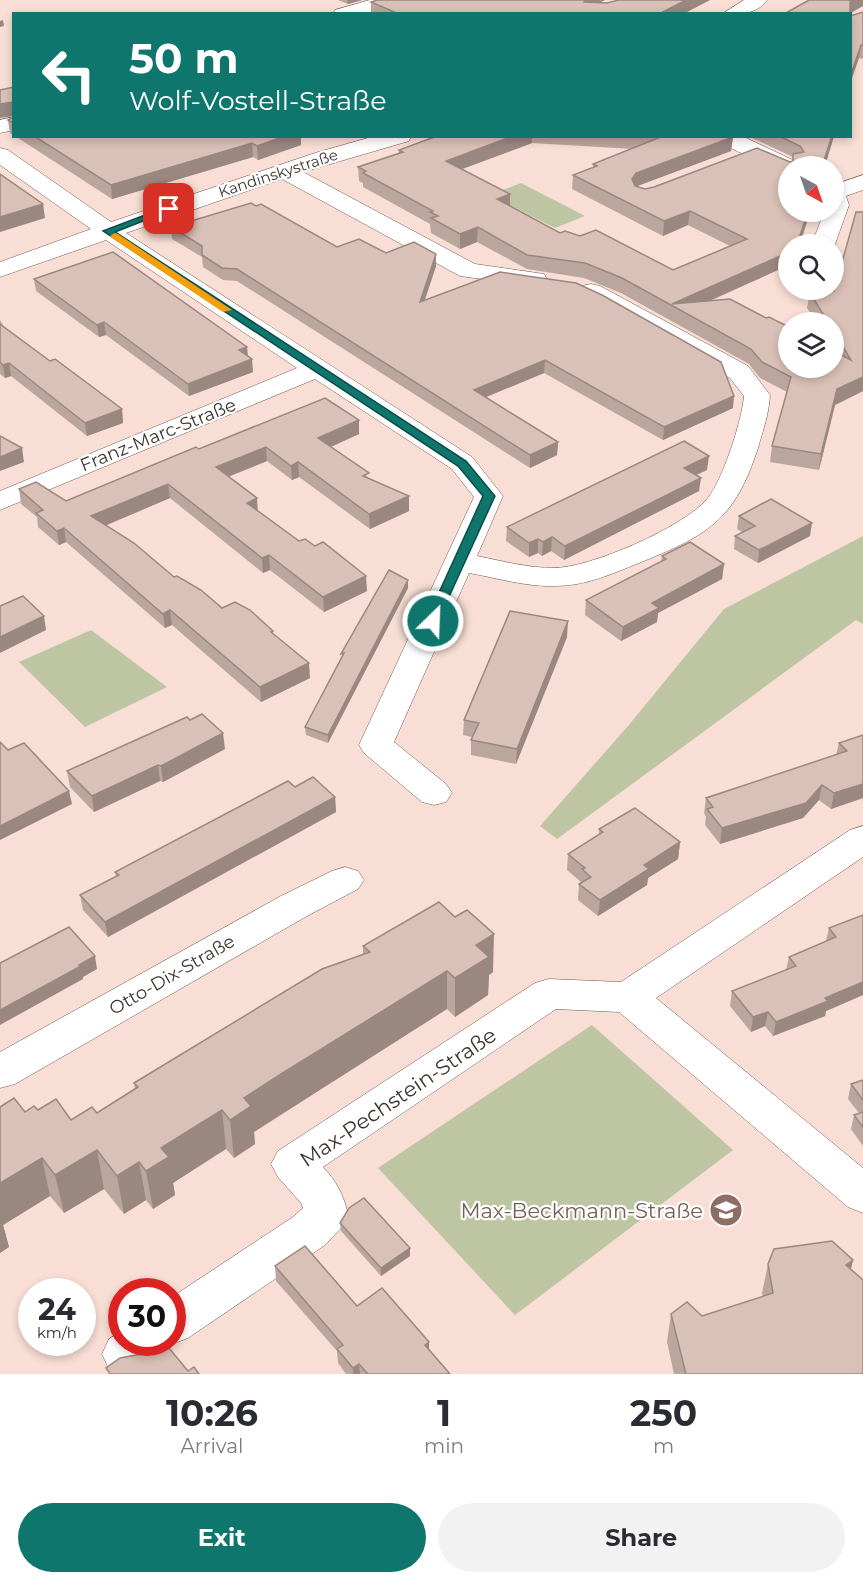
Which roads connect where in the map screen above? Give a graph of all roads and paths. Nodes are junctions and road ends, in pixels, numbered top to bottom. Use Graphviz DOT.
graph roads {
  1 [pos="390,0"];
  2 [pos="758,0"];
  3 [pos="349,12"];
  4 [pos="735,12"];
  5 [pos="373,138"];
  6 [pos="393,138"];
  7 [pos="728,138"];
  8 [pos="353,148"];
  9 [pos="756,151"];
  10 [pos="0,155"];
  11 [pos="778,161"];
  12 [pos="726,163"];
  13 [pos="284,171"];
  14 [pos="863,182"];
  15 [pos="844,190"];
  16 [pos="108,231"];
  17 [pos="0,270"];
  18 [pos="317,369"];
  19 [pos="0,501"];
  20 [pos="459,562"];
  21 [pos="434,793"];
  22 [pos="863,839"];
  23 [pos="345,880"];
  24 [pos="628,997"];
  25 [pos="0,1072"];
  26 [pos="863,1194"];
  27 [pos="186,1314"];
  1 -- 3 [label="street"];
  2 -- 4 [label="street"];
  5 -- 8 [label="street, Kandinskystraße"];
  6 -- 8 [label="street, Kandinskystraße"];
  7 -- 9 [label="street"];
  8 -- 13 [label="street, Kandinskystraße"];
  9 -- 11 [label="street"];
  9 -- 12 [label="street"];
  10 -- 16 [label="street"];
  13 -- 16 [label="street, Kandinskystraße"];
  13 -- 20 [label="street"];
  14 -- 15 [label="street"];
  16 -- 17 [label="street, Kandinskystraße"];
  16 -- 18 [label="street"];
  18 -- 19 [label="street, Franz-Marc-Straße"];
  18 -- 20 [label="street"];
  20 -- 21 [label="street"];
  22 -- 24 [label="street"];
  23 -- 25 [label="street, Otto-Dix-Straße"];
  24 -- 26 [label="street"];
  24 -- 27 [label="street, Max-Pechstein-Straße"];
}
